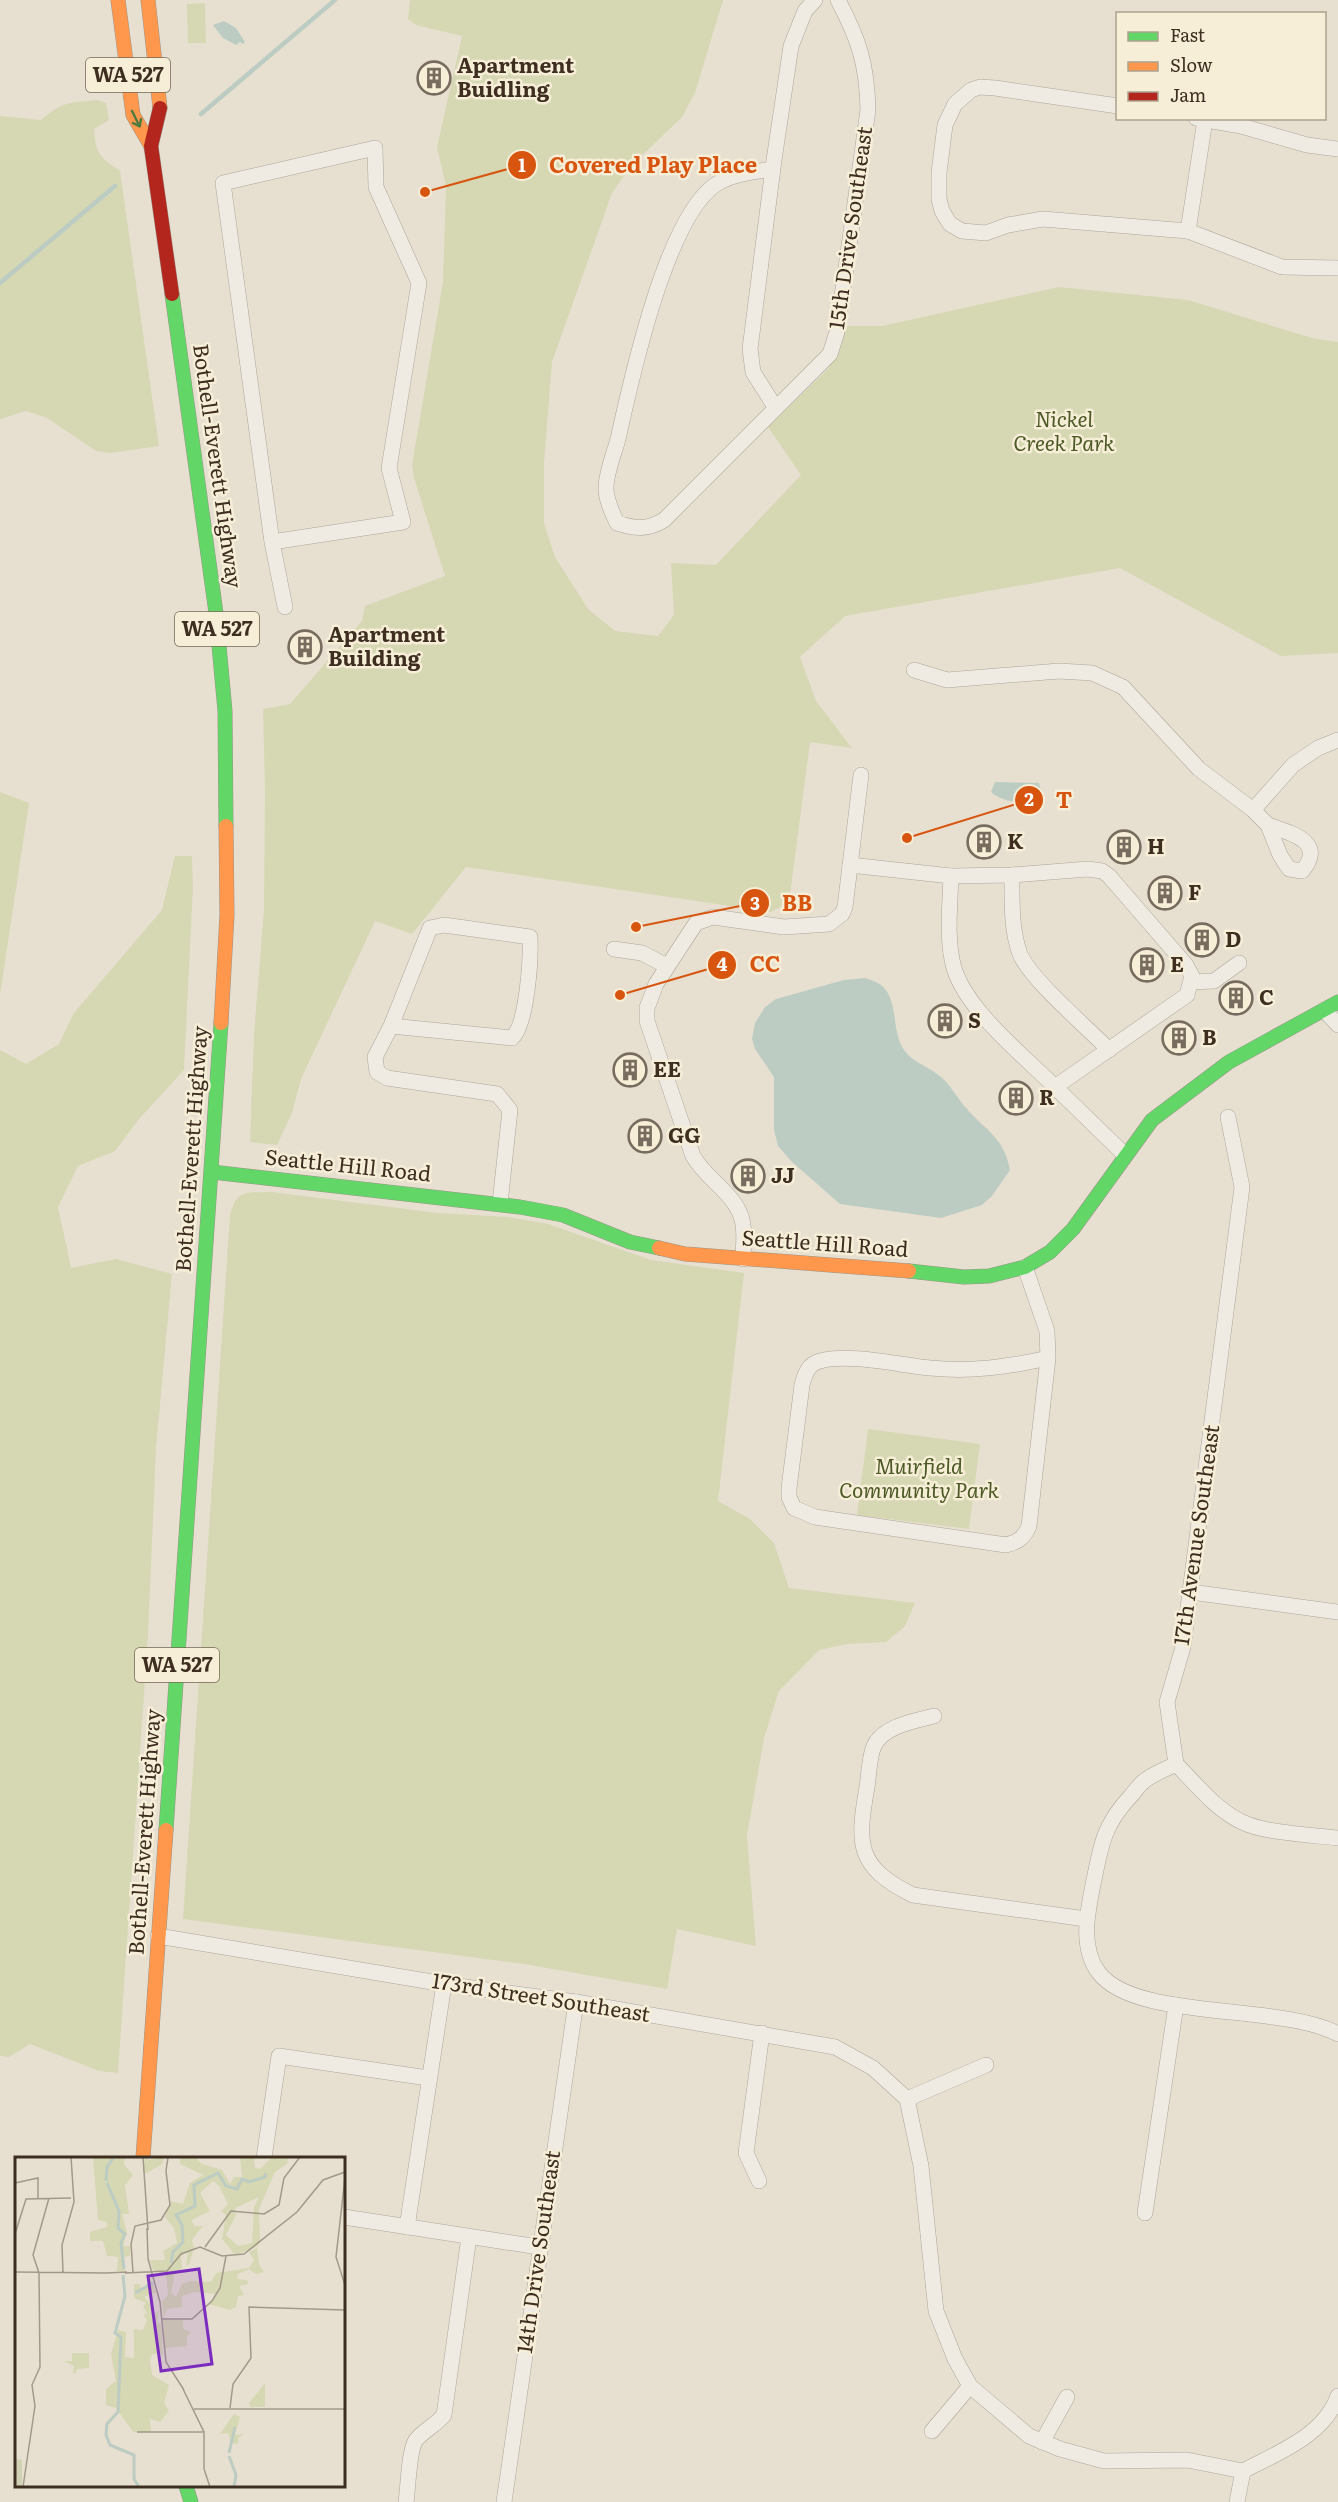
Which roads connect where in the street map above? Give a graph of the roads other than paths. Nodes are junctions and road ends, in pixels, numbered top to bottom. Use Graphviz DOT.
graph roads {
  1 [pos="118,0"];
  2 [pos="148,0"];
  3 [pos="154,0"];
  4 [pos="815,0"];
  5 [pos="838,0"];
  6 [pos="151,23"];
  7 [pos="1116,106"];
  8 [pos="1201,120"];
  9 [pos="1207,120"];
  10 [pos="151,146"];
  11 [pos="1338,149"];
  12 [pos="772,169"];
  13 [pos="1188,231"];
  14 [pos="1338,268"];
  15 [pos="775,407"];
  16 [pos="272,542"];
  17 [pos="285,607"];
  18 [pos="914,670"];
  19 [pos="1338,740"];
  20 [pos="861,775"];
  21 [pos="1253,810"];
  22 [pos="1268,825"];
  23 [pos="850,865"];
  24 [pos="1012,875"];
  25 [pos="951,876"];
  26 [pos="614,949"];
  27 [pos="1239,963"];
  28 [pos="667,966"];
  29 [pos="1192,982"];
  30 [pos="1338,1002"];
  31 [pos="1324,1010"];
  32 [pos="1338,1025"];
  33 [pos="391,1026"];
  34 [pos="1109,1050"];
  35 [pos="1055,1087"];
  36 [pos="1228,1117"];
  37 [pos="1125,1155"];
  38 [pos="212,1172"];
  39 [pos="500,1203"];
  40 [pos="743,1259"];
  41 [pos="1025,1267"];
  42 [pos="1048,1358"];
  43 [pos="1191,1592"];
  44 [pos="1338,1612"];
  45 [pos="934,1716"];
  46 [pos="1176,1764"];
  47 [pos="1338,1838"];
  48 [pos="1086,1918"];
  49 [pos="158,1936"];
  50 [pos="444,1984"];
  51 [pos="576,2002"];
  52 [pos="1176,2006"];
  53 [pos="762,2033"];
  54 [pos="1338,2034"];
  55 [pos="986,2065"];
  56 [pos="428,2078"];
  57 [pos="907,2099"];
  58 [pos="143,2157"];
  59 [pos="264,2157"];
  60 [pos="759,2181"];
  61 [pos="1145,2213"];
  62 [pos="345,2217"];
  63 [pos="407,2227"];
  64 [pos="469,2237"];
  65 [pos="539,2247"];
  66 [pos="970,2386"];
  67 [pos="1338,2396"];
  68 [pos="1067,2397"];
  69 [pos="932,2431"];
  70 [pos="1042,2442"];
  71 [pos="1243,2471"];
  72 [pos="186,2487"];
  73 [pos="191,2502"];
  74 [pos="406,2502"];
  75 [pos="504,2502"];
  76 [pos="1237,2502"];
  1 -- 10 [label="main road, Bothell-Everett Highway / WA 527, one-way"];
  2 -- 6 [label="main road, Bothell-Everett Highway / WA 527"];
  3 -- 6 [label="main road"];
  4 -- 12 [label="street"];
  5 -- 15 [label="street, 15th Drive Southeast"];
  6 -- 10 [label="main road, Bothell-Everett Highway / WA 527"];
  7 -- 13 [label="street"];
  8 -- 13 [label="street"];
  9 -- 11 [label="street"];
  10 -- 38 [label="main road, Bothell-Everett Highway / WA 527"];
  12 -- 15 [label="street"];
  12 -- 15 [label="street, 15th Drive Southeast"];
  13 -- 14 [label="street"];
  16 -- 16 [label="street"];
  16 -- 17 [label="street"];
  18 -- 21 [label="street"];
  19 -- 21 [label="street"];
  20 -- 23 [label="street"];
  21 -- 22 [label="street"];
  23 -- 25 [label="street"];
  23 -- 28 [label="street"];
  24 -- 25 [label="street"];
  24 -- 29 [label="street"];
  24 -- 34 [label="street"];
  25 -- 35 [label="street"];
  26 -- 28 [label="street"];
  27 -- 29 [label="street"];
  28 -- 40 [label="street"];
  29 -- 34 [label="street"];
  30 -- 31 [label="main road, Seattle Hill Road"];
  31 -- 32 [label="street"];
  31 -- 37 [label="main road, Seattle Hill Road"];
  33 -- 33 [label="street"];
  33 -- 39 [label="street"];
  34 -- 35 [label="street"];
  35 -- 37 [label="street"];
  36 -- 43 [label="street, 17th Avenue Southeast"];
  37 -- 41 [label="main road, Seattle Hill Road"];
  38 -- 39 [label="main road, Seattle Hill Road"];
  38 -- 49 [label="main road, Bothell-Everett Highway / WA 527"];
  39 -- 40 [label="main road, Seattle Hill Road"];
  40 -- 41 [label="main road, Seattle Hill Road"];
  41 -- 42 [label="street"];
  42 -- 42 [label="street"];
  43 -- 44 [label="street"];
  43 -- 46 [label="street, 17th Avenue Southeast"];
  45 -- 48 [label="street"];
  46 -- 47 [label="street"];
  46 -- 48 [label="street"];
  48 -- 52 [label="street"];
  49 -- 50 [label="street, 173rd Street Southeast"];
  49 -- 58 [label="main road, Bothell-Everett Highway / WA 527"];
  50 -- 51 [label="street, 173rd Street Southeast"];
  50 -- 56 [label="street"];
  51 -- 53 [label="street, 173rd Street Southeast"];
  51 -- 65 [label="street, 14th Drive Southeast"];
  52 -- 54 [label="street"];
  52 -- 61 [label="street"];
  53 -- 57 [label="street, 173rd Street Southeast"];
  53 -- 60 [label="street"];
  55 -- 57 [label="street"];
  56 -- 59 [label="street"];
  56 -- 63 [label="street"];
  57 -- 66 [label="street"];
  62 -- 63 [label="street"];
  63 -- 64 [label="street"];
  64 -- 65 [label="street"];
  64 -- 74 [label="street"];
  65 -- 75 [label="street, 14th Drive Southeast"];
  66 -- 69 [label="street"];
  66 -- 70 [label="street"];
  67 -- 71 [label="street"];
  68 -- 70 [label="street"];
  70 -- 71 [label="street"];
  71 -- 76 [label="street"];
  72 -- 73 [label="main road"];
}
